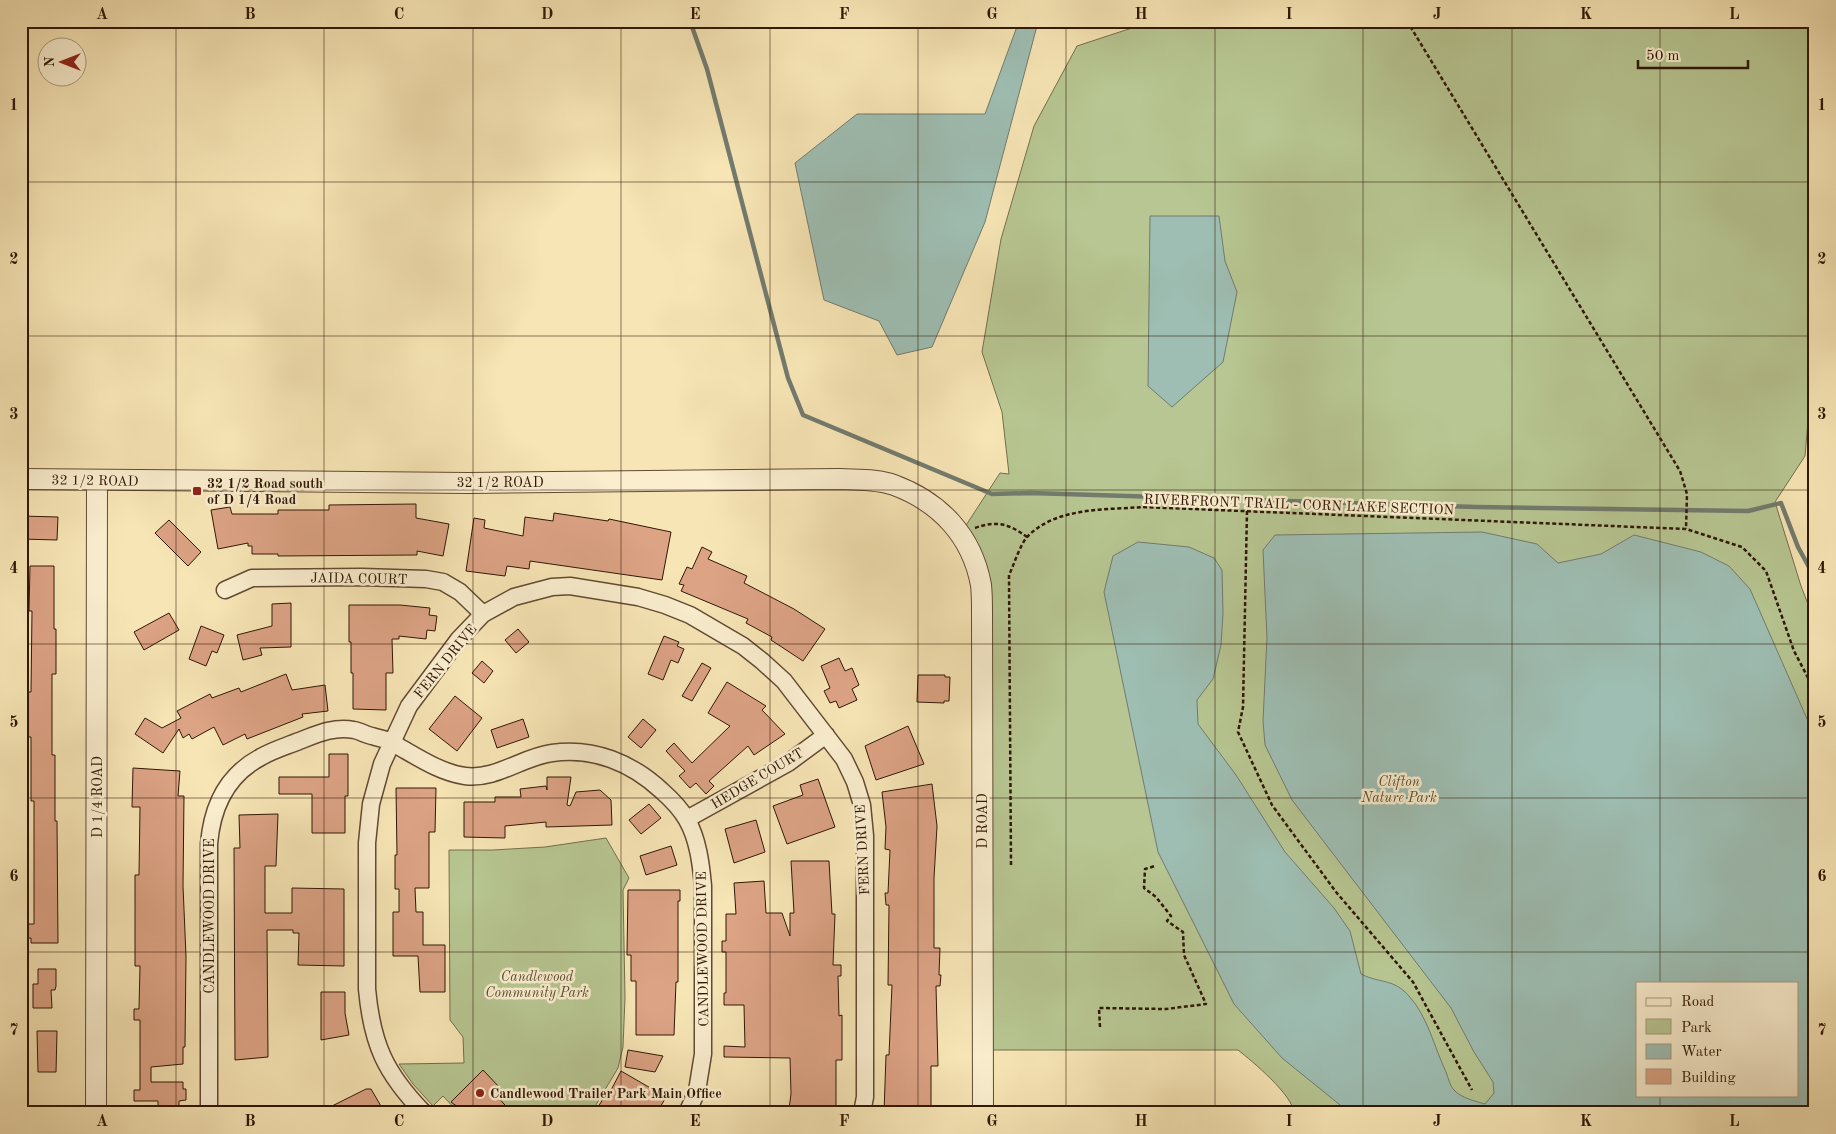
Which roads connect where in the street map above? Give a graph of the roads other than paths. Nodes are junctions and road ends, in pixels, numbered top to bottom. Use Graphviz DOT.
graph roads {
  1 [pos="21,480"];
  2 [pos="97,480"];
  3 [pos="961,533"];
  4 [pos="225,590"];
  5 [pos="484,614"];
  6 [pos="826,735"];
  7 [pos="392,741"];
  8 [pos="687,819"];
  9 [pos="96,1113"];
  10 [pos="209,1113"];
  11 [pos="424,1113"];
  12 [pos="687,1113"];
  13 [pos="862,1113"];
  14 [pos="982,1113"];
  1 -- 2 [label="street, 32 1/2 ROAD"];
  2 -- 3 [label="street, 32 1/2 ROAD"];
  2 -- 9 [label="street, D 1/4 ROAD"];
  3 -- 14 [label="street, D ROAD"];
  4 -- 5 [label="street, JAIDA COURT"];
  5 -- 6 [label="street, FERN DRIVE"];
  5 -- 7 [label="street, FERN DRIVE"];
  6 -- 8 [label="street, HEDGE COURT"];
  6 -- 13 [label="street, FERN DRIVE"];
  7 -- 8 [label="street, CANDLEWOOD DRIVE"];
  7 -- 10 [label="street, CANDLEWOOD DRIVE"];
  7 -- 11 [label="street, FERN DRIVE"];
  8 -- 12 [label="street, CANDLEWOOD DRIVE"];
}
